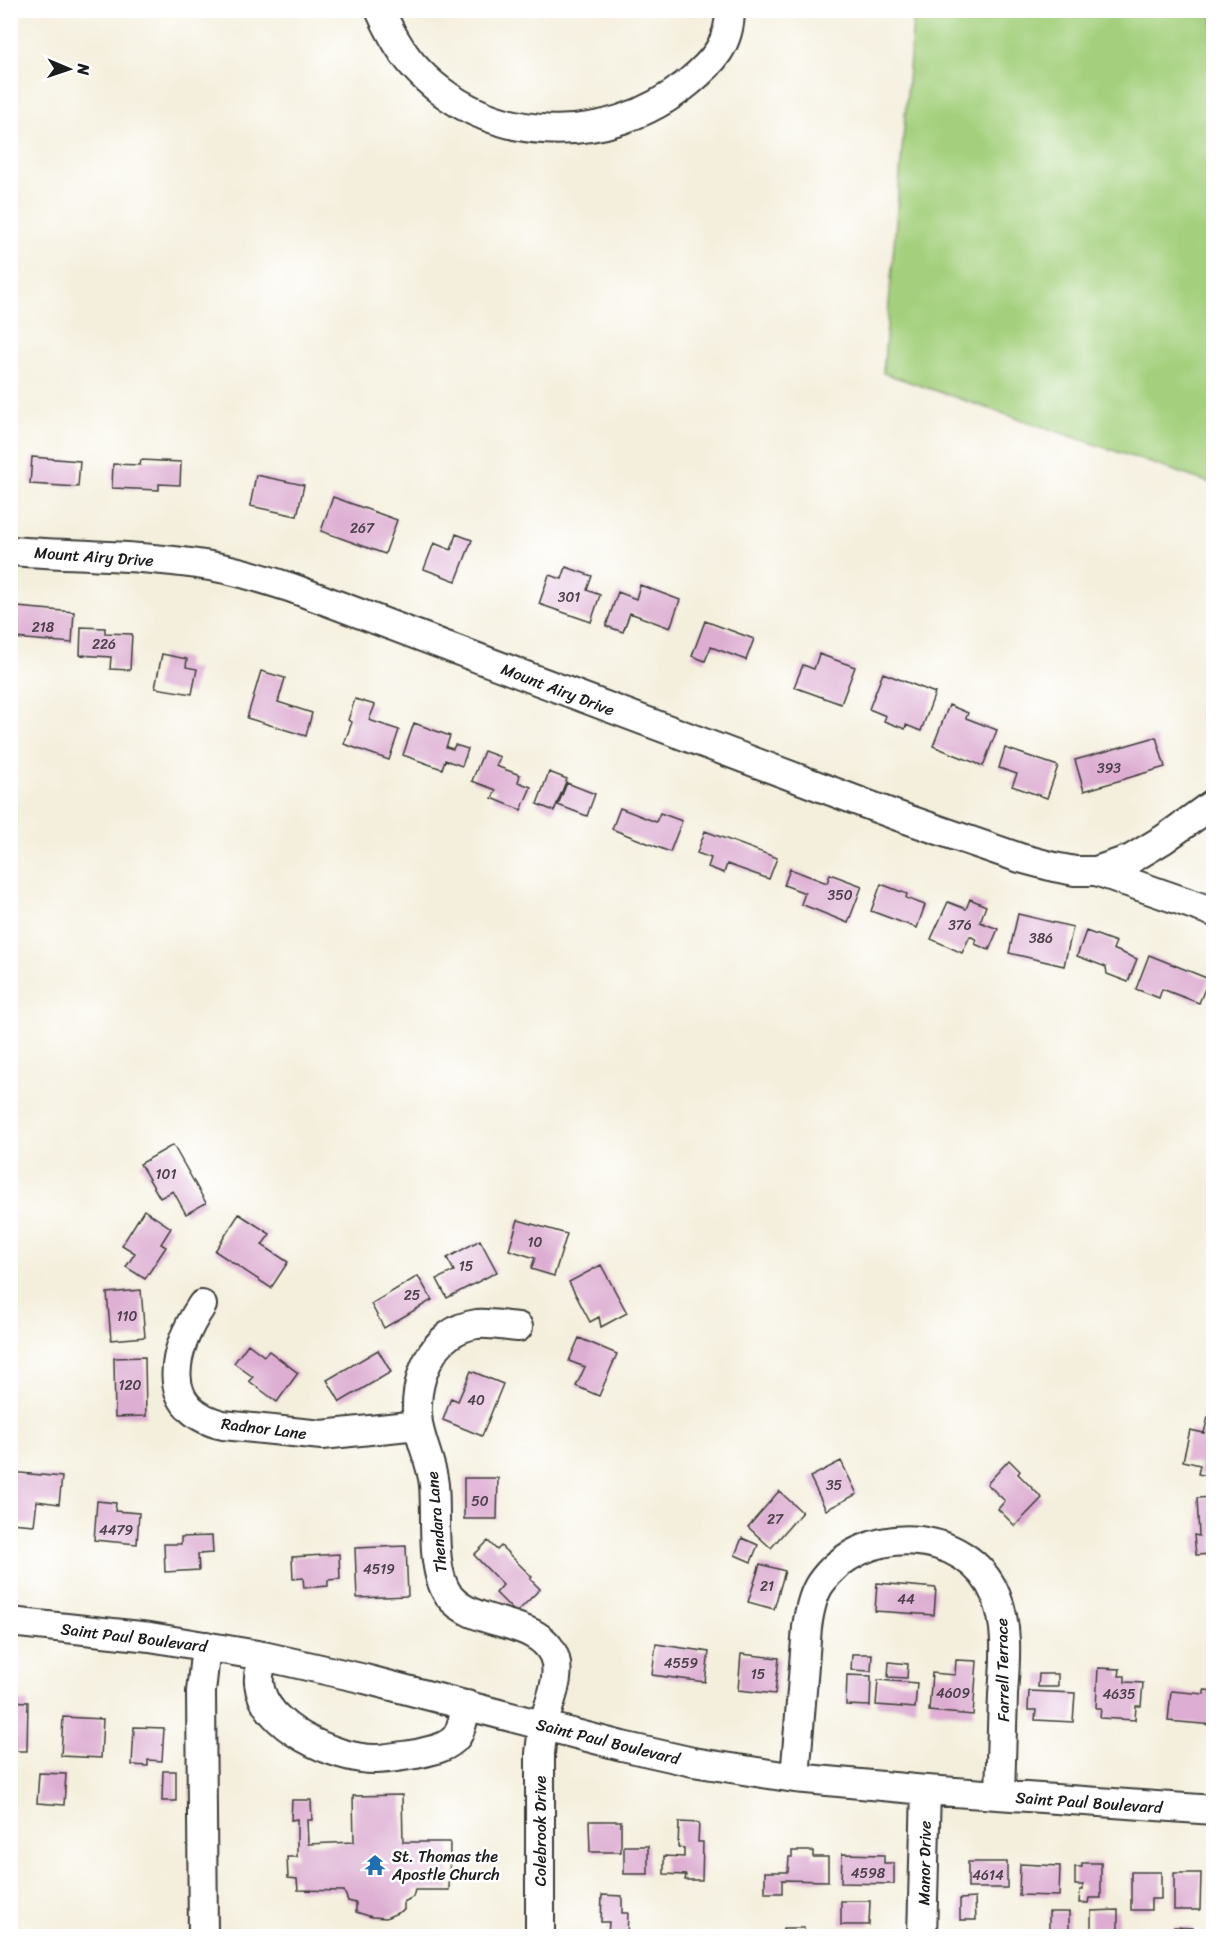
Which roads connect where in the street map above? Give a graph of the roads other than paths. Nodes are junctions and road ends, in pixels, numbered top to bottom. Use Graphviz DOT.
graph roads {
  1 [pos="380,10"];
  2 [pos="730,10"];
  3 [pos="10,551"];
  4 [pos="1214,803"];
  5 [pos="1096,871"];
  6 [pos="1214,912"];
  7 [pos="202,1305"];
  8 [pos="518,1327"];
  9 [pos="418,1425"];
  10 [pos="10,1622"];
  11 [pos="207,1646"];
  12 [pos="263,1656"];
  13 [pos="467,1705"];
  14 [pos="544,1725"];
  15 [pos="795,1778"];
  16 [pos="926,1790"];
  17 [pos="1000,1795"];
  18 [pos="1214,1810"];
  19 [pos="203,1936"];
  20 [pos="540,1936"];
  21 [pos="922,1936"];
  1 -- 2 [label="street"];
  3 -- 5 [label="street, Mount Airy Drive"];
  4 -- 5 [label="street, Mount Airy Drive"];
  5 -- 6 [label="street, Mount Airy Drive"];
  7 -- 9 [label="street, Radnor Lane"];
  8 -- 9 [label="street, Thendara Lane"];
  9 -- 14 [label="street, Thendara Lane"];
  10 -- 11 [label="street, Saint Paul Boulevard"];
  11 -- 12 [label="street, Saint Paul Boulevard"];
  11 -- 19 [label="street"];
  12 -- 13 [label="street, Saint Paul Boulevard"];
  12 -- 13 [label="street"];
  13 -- 14 [label="street, Saint Paul Boulevard"];
  14 -- 15 [label="street, Saint Paul Boulevard"];
  14 -- 20 [label="street, Colebrook Drive"];
  15 -- 16 [label="street, Saint Paul Boulevard"];
  15 -- 17 [label="street, Farrell Terrace"];
  16 -- 17 [label="street, Saint Paul Boulevard"];
  16 -- 21 [label="street, Manor Drive"];
  17 -- 18 [label="street, Saint Paul Boulevard"];
}
